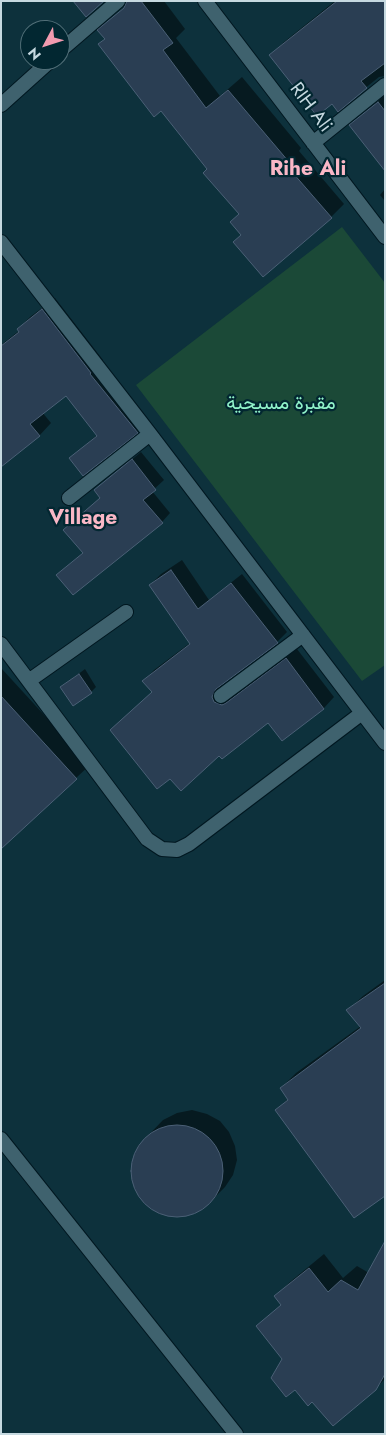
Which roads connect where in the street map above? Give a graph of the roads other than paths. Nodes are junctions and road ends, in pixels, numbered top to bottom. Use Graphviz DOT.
graph roads {
  1 [pos="118,1"];
  2 [pos="205,1"];
  3 [pos="70,42"];
  4 [pos="40,70"];
  5 [pos="385,85"];
  6 [pos="1,105"];
  7 [pos="314,143"];
  8 [pos="385,236"];
  9 [pos="1,242"];
  10 [pos="150,434"];
  11 [pos="68,498"];
  12 [pos="126,612"];
  13 [pos="303,635"];
  14 [pos="1,644"];
  15 [pos="30,680"];
  16 [pos="221,696"];
  17 [pos="362,713"];
  18 [pos="385,743"];
  19 [pos="1,1139"];
  20 [pos="236,1434"];
  1 -- 3 [label="street"];
  2 -- 7 [label="street, RIH Ali"];
  4 -- 6 [label="street"];
  5 -- 7 [label="street"];
  7 -- 8 [label="street, RIH Ali"];
  9 -- 10 [label="street"];
  10 -- 11 [label="street"];
  10 -- 13 [label="street"];
  12 -- 15 [label="street"];
  13 -- 16 [label="street"];
  13 -- 17 [label="street"];
  14 -- 15 [label="street"];
  15 -- 17 [label="street"];
  17 -- 18 [label="street"];
  19 -- 20 [label="street"];
}
